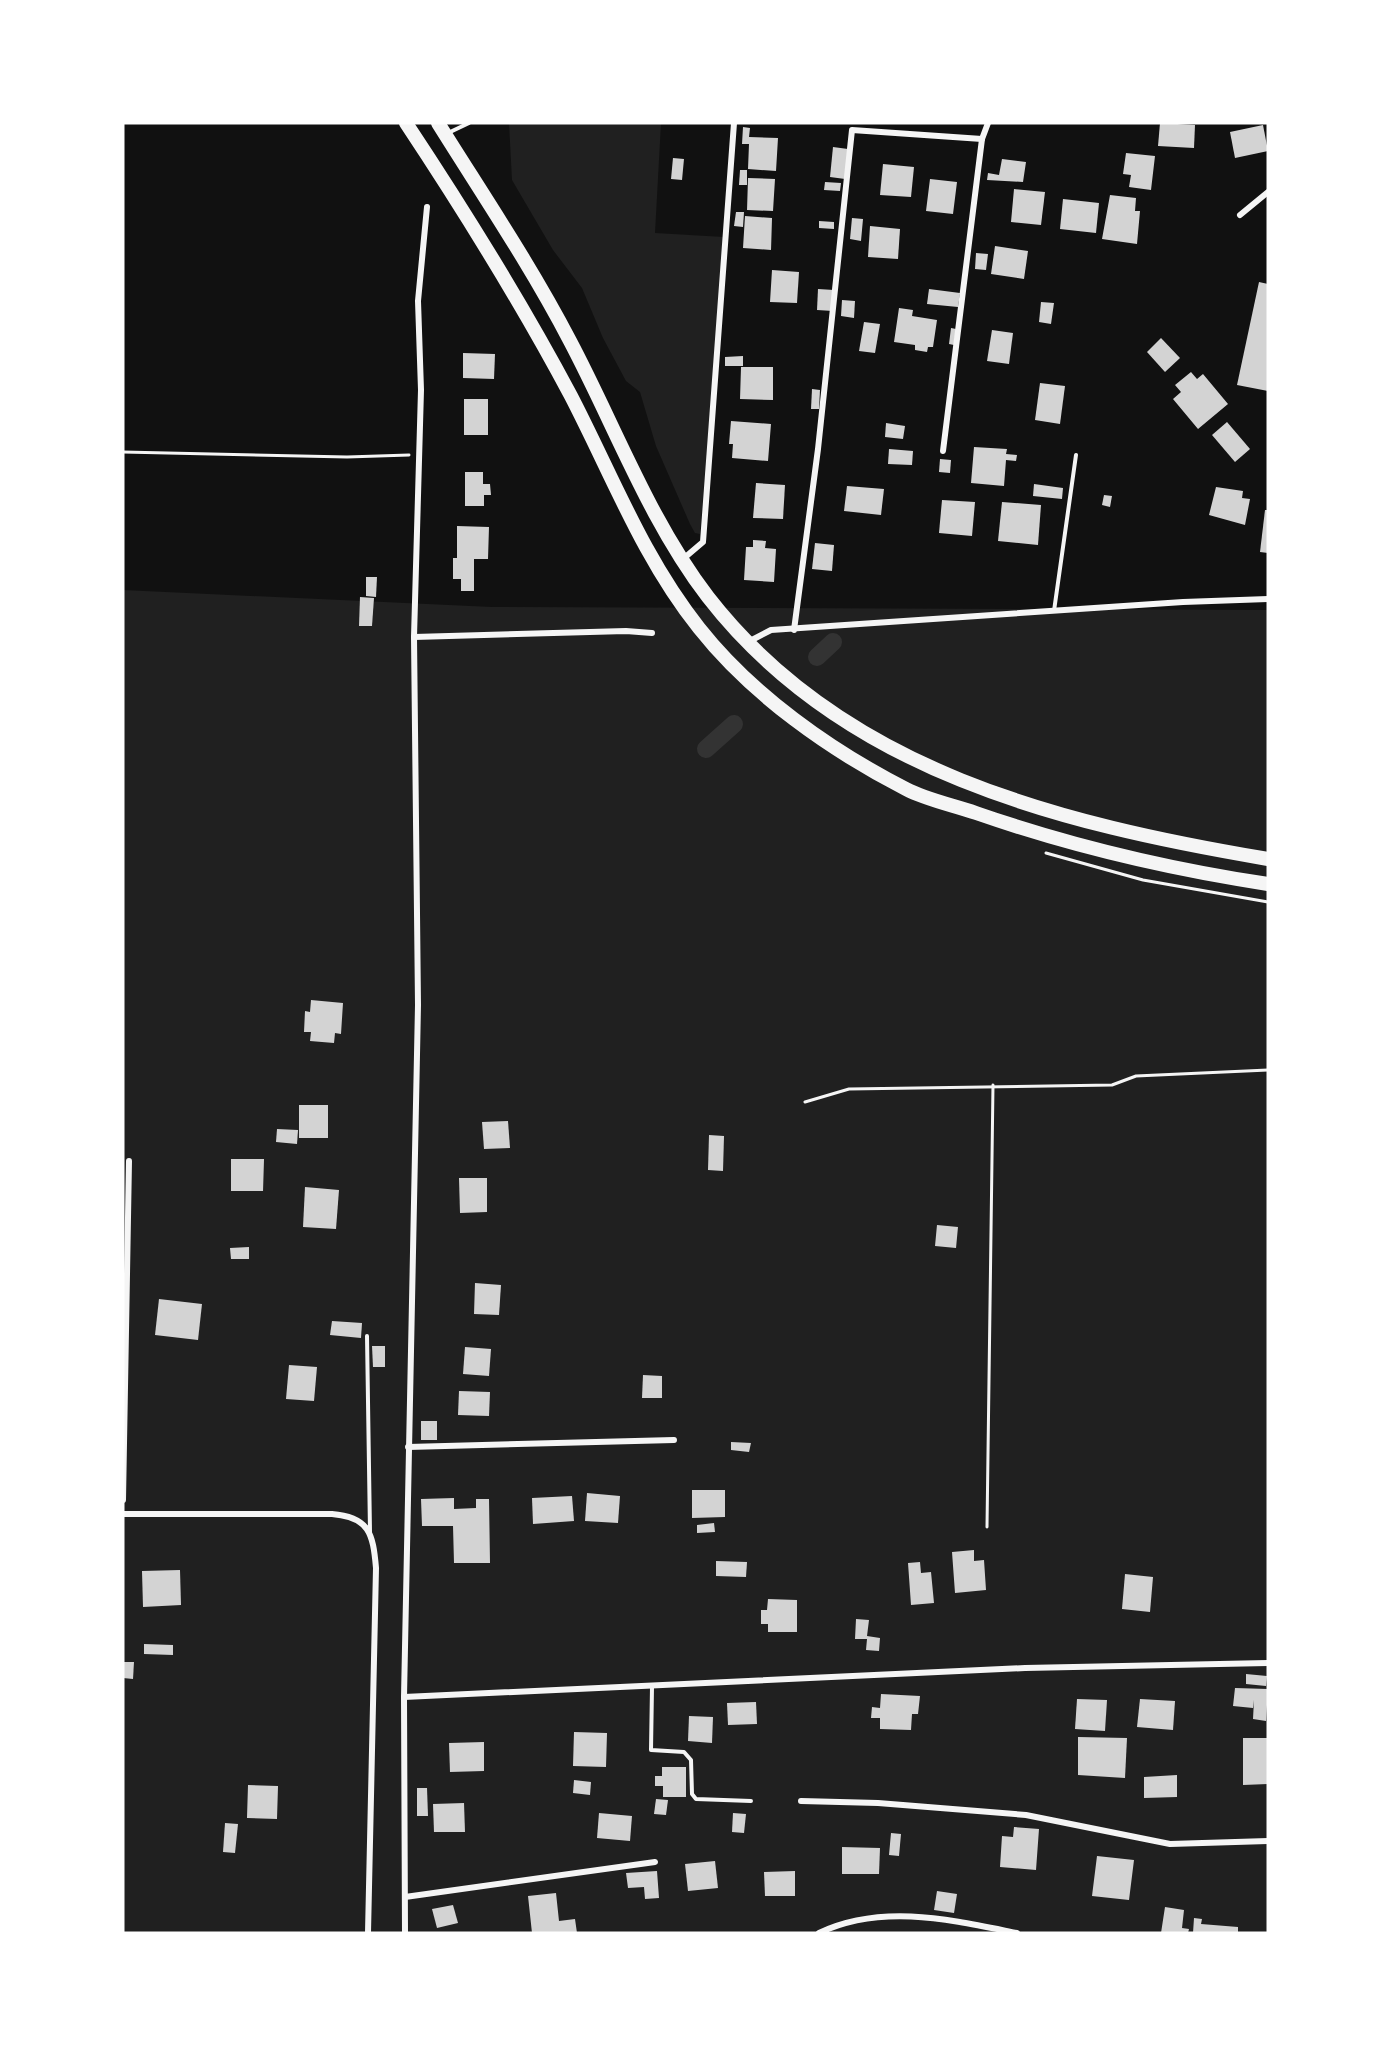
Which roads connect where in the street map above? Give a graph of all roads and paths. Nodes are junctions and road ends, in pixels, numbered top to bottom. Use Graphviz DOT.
graph roads {
  1 [pos="406,123"];
  2 [pos="469,123"];
  3 [pos="734,123"];
  4 [pos="988,123"];
  5 [pos="852,126"];
  6 [pos="442,129"];
  7 [pos="982,140"];
  8 [pos="1268,192"];
  9 [pos="427,207"];
  10 [pos="1240,215"];
  11 [pos="943,451"];
  12 [pos="123,452"];
  13 [pos="417,454"];
  14 [pos="1076,455"];
  15 [pos="683,559"];
  16 [pos="1268,599"];
  17 [pos="1054,612"];
  18 [pos="794,630"];
  19 [pos="652,633"];
  20 [pos="414,637"];
  21 [pos="748,642"];
  22 [pos="1043,852"];
  23 [pos="1268,859"];
  24 [pos="1268,884"];
  25 [pos="1268,902"];
  26 [pos="1268,1071"];
  27 [pos="993,1085"];
  28 [pos="805,1102"];
  29 [pos="129,1161"];
  30 [pos="367,1336"];
  31 [pos="674,1440"];
  32 [pos="408,1447"];
  33 [pos="123,1500"];
  34 [pos="123,1514"];
  35 [pos="987,1527"];
  36 [pos="370,1533"];
  37 [pos="1268,1663"];
  38 [pos="652,1687"];
  39 [pos="404,1697"];
  40 [pos="751,1801"];
  41 [pos="801,1801"];
  42 [pos="1268,1841"];
  43 [pos="655,1862"];
  44 [pos="405,1897"];
  45 [pos="983,1930"];
  46 [pos="368,1933"];
  47 [pos="405,1933"];
  48 [pos="819,1933"];
  49 [pos="1017,1933"];
  1 -- 24 [label="highway"];
  2 -- 6 [label="lane"];
  3 -- 15 [label="street"];
  4 -- 7 [label="street"];
  5 -- 7 [label="street"];
  5 -- 18 [label="street"];
  6 -- 15 [label="highway"];
  7 -- 11 [label="street"];
  8 -- 10 [label="street"];
  9 -- 13 [label="street"];
  12 -- 13 [label="path"];
  13 -- 20 [label="street"];
  14 -- 17 [label="lane"];
  15 -- 21 [label="highway"];
  16 -- 17 [label="street"];
  17 -- 18 [label="street"];
  18 -- 21 [label="street"];
  19 -- 20 [label="street"];
  20 -- 32 [label="street"];
  21 -- 23 [label="highway"];
  22 -- 25 [label="path"];
  26 -- 27 [label="path"];
  27 -- 28 [label="path"];
  27 -- 35 [label="path"];
  29 -- 33 [label="street"];
  30 -- 36 [label="lane"];
  31 -- 32 [label="street"];
  32 -- 39 [label="street"];
  34 -- 36 [label="street"];
  36 -- 46 [label="street"];
  37 -- 38 [label="street"];
  38 -- 39 [label="street"];
  38 -- 40 [label="lane"];
  39 -- 44 [label="street"];
  41 -- 42 [label="street"];
  43 -- 44 [label="street"];
  44 -- 47 [label="street"];
  45 -- 48 [label="street"];
  45 -- 49 [label="street"];
}
